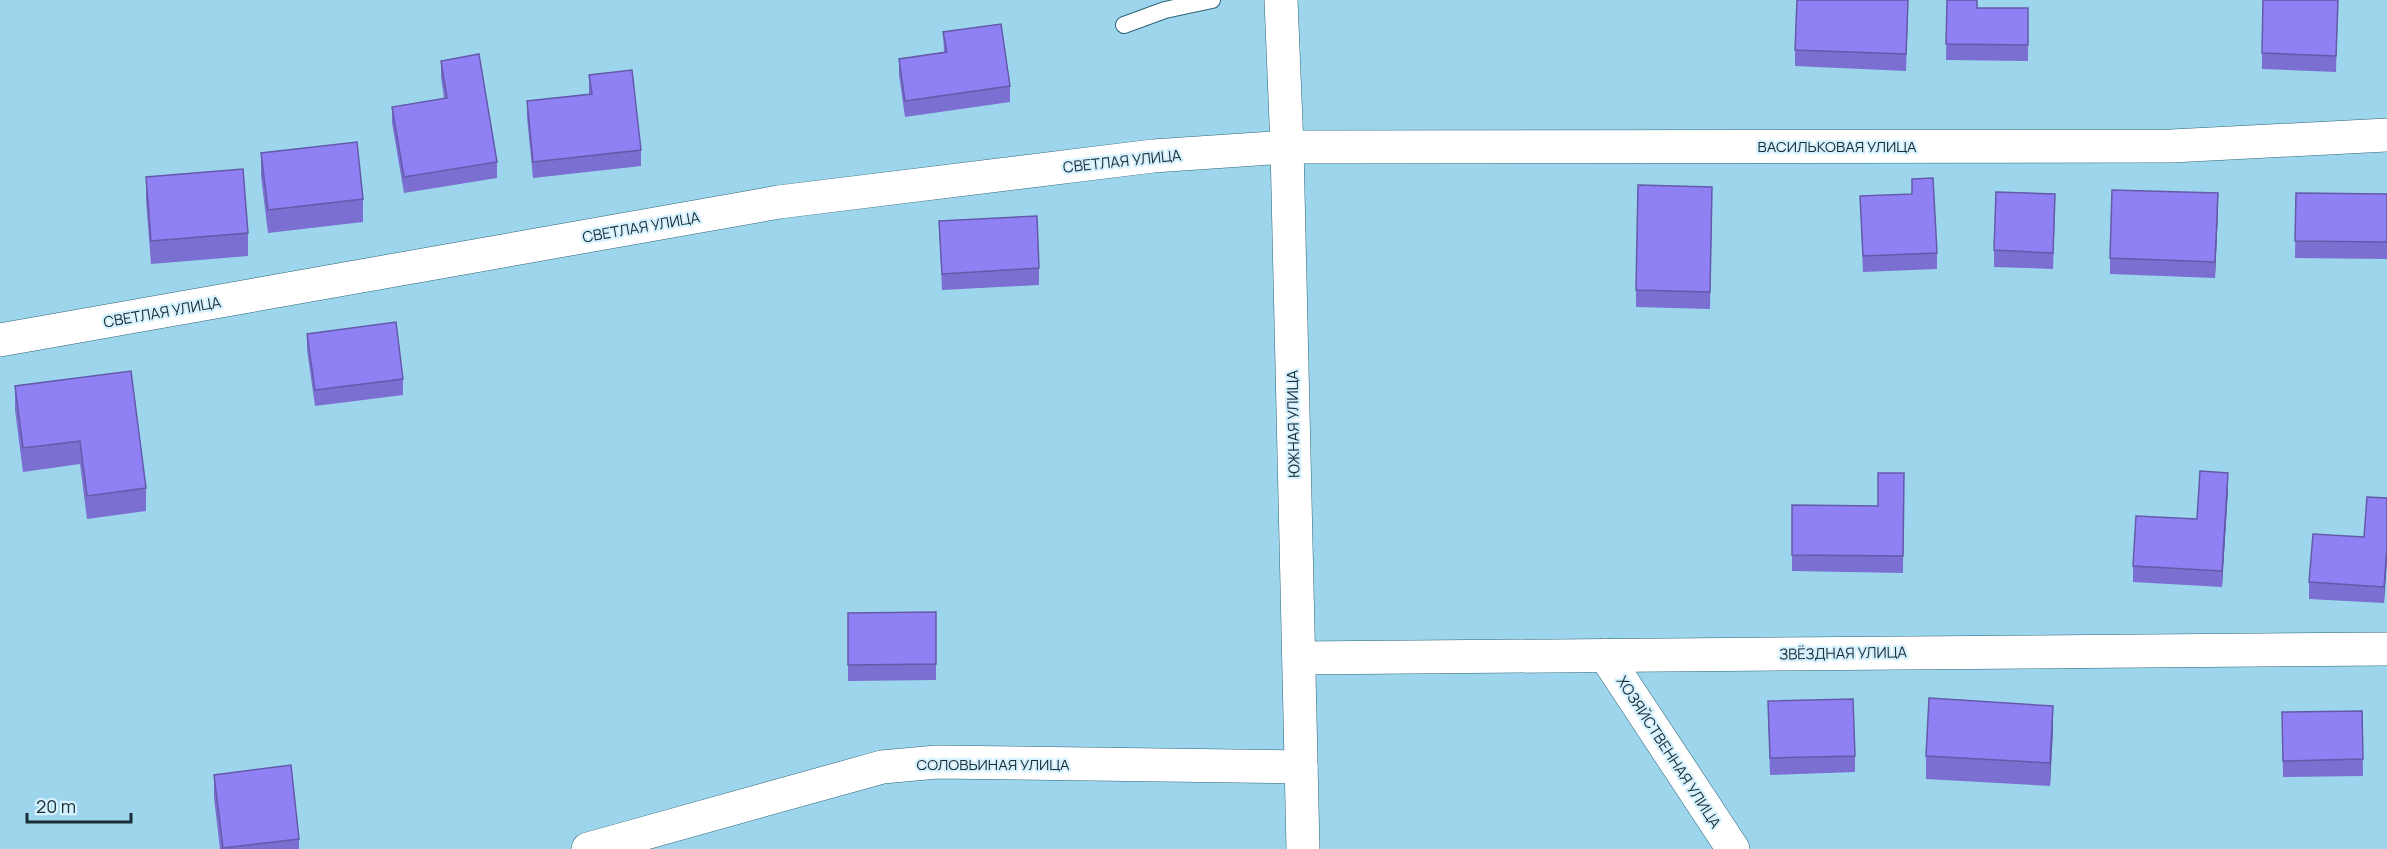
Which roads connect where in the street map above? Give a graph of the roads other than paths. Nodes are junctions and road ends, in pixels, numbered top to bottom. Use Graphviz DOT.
graph roads {
  1 [pos="1212,0"];
  2 [pos="1281,0"];
  3 [pos="1124,26"];
  4 [pos="2387,135"];
  5 [pos="1287,147"];
  6 [pos="0,340"];
  7 [pos="2387,649"];
  8 [pos="1605,656"];
  9 [pos="1299,658"];
  10 [pos="1301,767"];
  11 [pos="588,849"];
  12 [pos="1303,849"];
  13 [pos="1732,849"];
  1 -- 3 [label="lane"];
  2 -- 5 [label="street, ЮЖНАЯ УЛИЦА"];
  4 -- 5 [label="street, ВАСИЛЬКОВАЯ УЛИЦА"];
  5 -- 6 [label="street, СВЕТЛАЯ УЛИЦА"];
  5 -- 9 [label="street, ЮЖНАЯ УЛИЦА"];
  7 -- 8 [label="street, ЗВЁЗДНАЯ УЛИЦА"];
  8 -- 9 [label="street, ЗВЁЗДНАЯ УЛИЦА"];
  8 -- 13 [label="street, ХОЗЯЙСТВЕННАЯ УЛИЦА"];
  9 -- 10 [label="street, ЮЖНАЯ УЛИЦА"];
  10 -- 11 [label="street, СОЛОВЬИНАЯ УЛИЦА"];
  10 -- 12 [label="street, ЮЖНАЯ УЛИЦА"];
}
